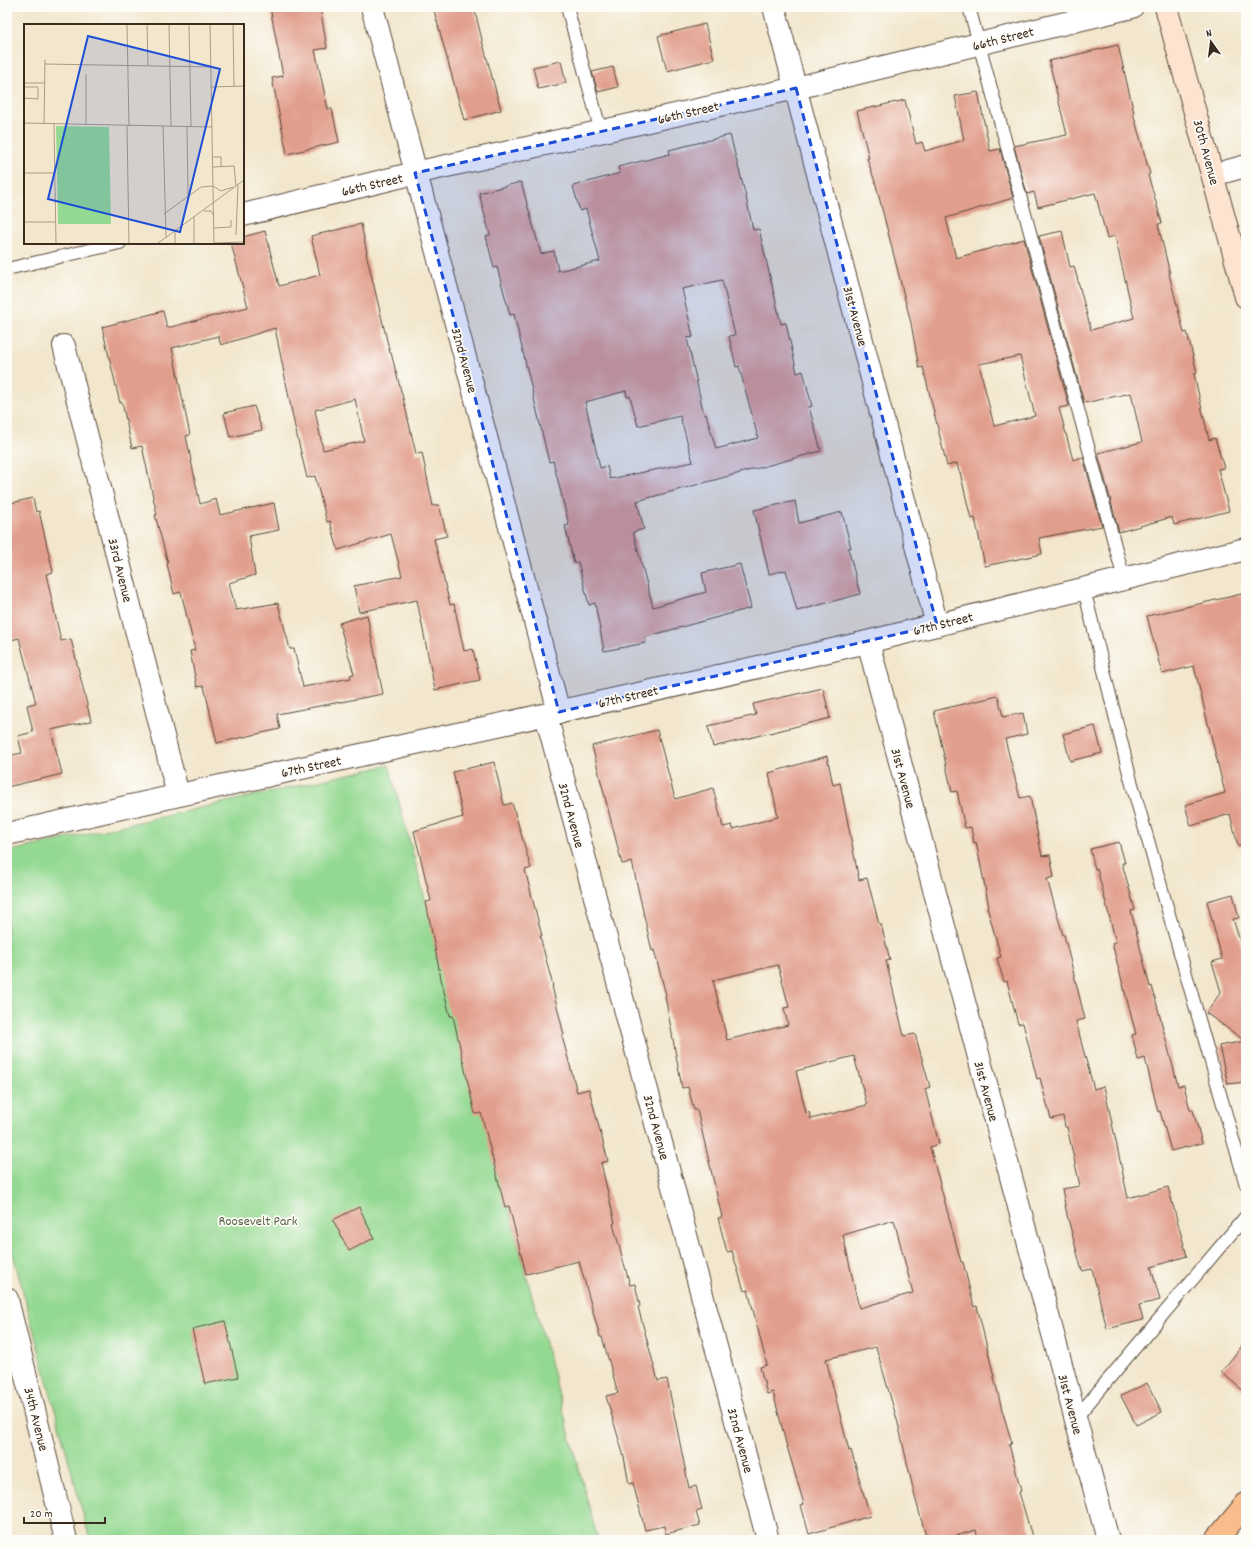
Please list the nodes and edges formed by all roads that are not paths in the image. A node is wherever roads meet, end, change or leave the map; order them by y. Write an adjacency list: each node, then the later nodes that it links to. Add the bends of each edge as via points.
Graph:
1 (372, 7): 11 (street, 32nd Avenue)
2 (567, 7): 9 (lane)
3 (774, 7): 8 (street, 31st Avenue)
4 (968, 7): 7 (lane)
5 (1132, 7): 7 (street, 66th Street)
6 (1166, 7): 12 (street, 30th Avenue)
7 (979, 44): 8 (street, 66th Street); 19 (lane)
8 (796, 88): 9 (street, 66th Street); 21 (street, 31st Avenue)
9 (601, 132): 11 (street, 66th Street)
10 (1246, 166): 12 (street)
11 (415, 173): 13 (street, 66th Street); 23 (street, 32nd Avenue)
12 (1213, 175): 16 (street, 30th Avenue)
13 (244, 215)
14 (116, 244): 15 (lane)
15 (7, 269)
16 (1246, 297)
17 (64, 346): 24 (street, 33rd Avenue)
18 (1246, 549): 19 (street, 67th Street)
19 (1124, 579): 20 (street, 67th Street)
20 (1084, 589): 21 (street, 67th Street); 26 (lane, via 1130,777)
21 (937, 625): 22 (street, 67th Street)
22 (868, 642): 23 (street, 67th Street); 29 (street, 31st Avenue)
23 (552, 713): 24 (street, 67th Street); 32 (street, 32nd Avenue)
24 (178, 795): 25 (street, 67th Street)
25 (7, 834)
26 (1246, 1185)
27 (1246, 1216): 29 (lane)
28 (7, 1299): 31 (street, 34th Avenue)
29 (1075, 1419): 33 (street, 31st Avenue)
30 (1246, 1504): 34 (main road)
31 (66, 1540)
32 (768, 1540)
33 (1108, 1540)
34 (1216, 1540)

